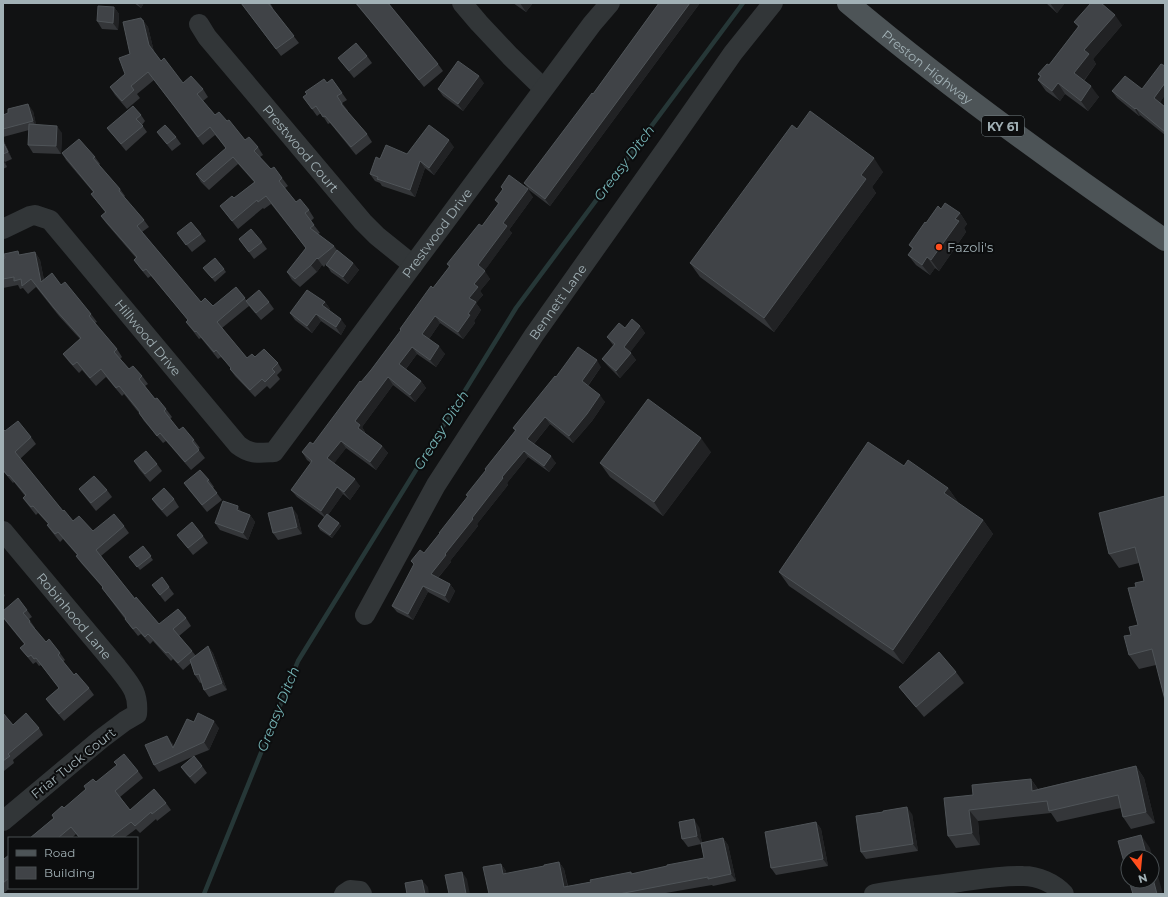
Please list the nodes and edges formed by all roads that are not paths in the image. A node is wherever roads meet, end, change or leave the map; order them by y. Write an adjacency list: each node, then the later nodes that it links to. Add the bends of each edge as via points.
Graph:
1 (462, 3): 6 (street, via 510,56)
2 (610, 3): 6 (street, Prestwood Drive)
3 (773, 3): 12 (street, Bennett Lane, via 733,53 534,335 436,485)
4 (848, 3): 8 (main road, Preston Highway / KY 61, via 1000,124)
5 (199, 24): 9 (street, Prestwood Court, via 207,37 363,222)
6 (544, 88): 9 (street, Prestwood Drive)
7 (3, 229): 10 (street, Hillwood Drive, via 35,215 50,220 238,445 245,451)
8 (1165, 240)
9 (413, 265): 10 (street, Prestwood Drive, via 274,452)
10 (259, 454)
11 (3, 531): 13 (street, Robinhood Lane, via 117,667 134,690)
12 (365, 615)
13 (138, 705): 14 (street, Friar Tuck Court, via 137,714 101,739)
14 (3, 821)
15 (344, 894): 16 (street, via 350,890 360,890)
16 (362, 894)
17 (874, 894): 18 (street, via 1001,876 1036,878 1048,882)
18 (1064, 894)

